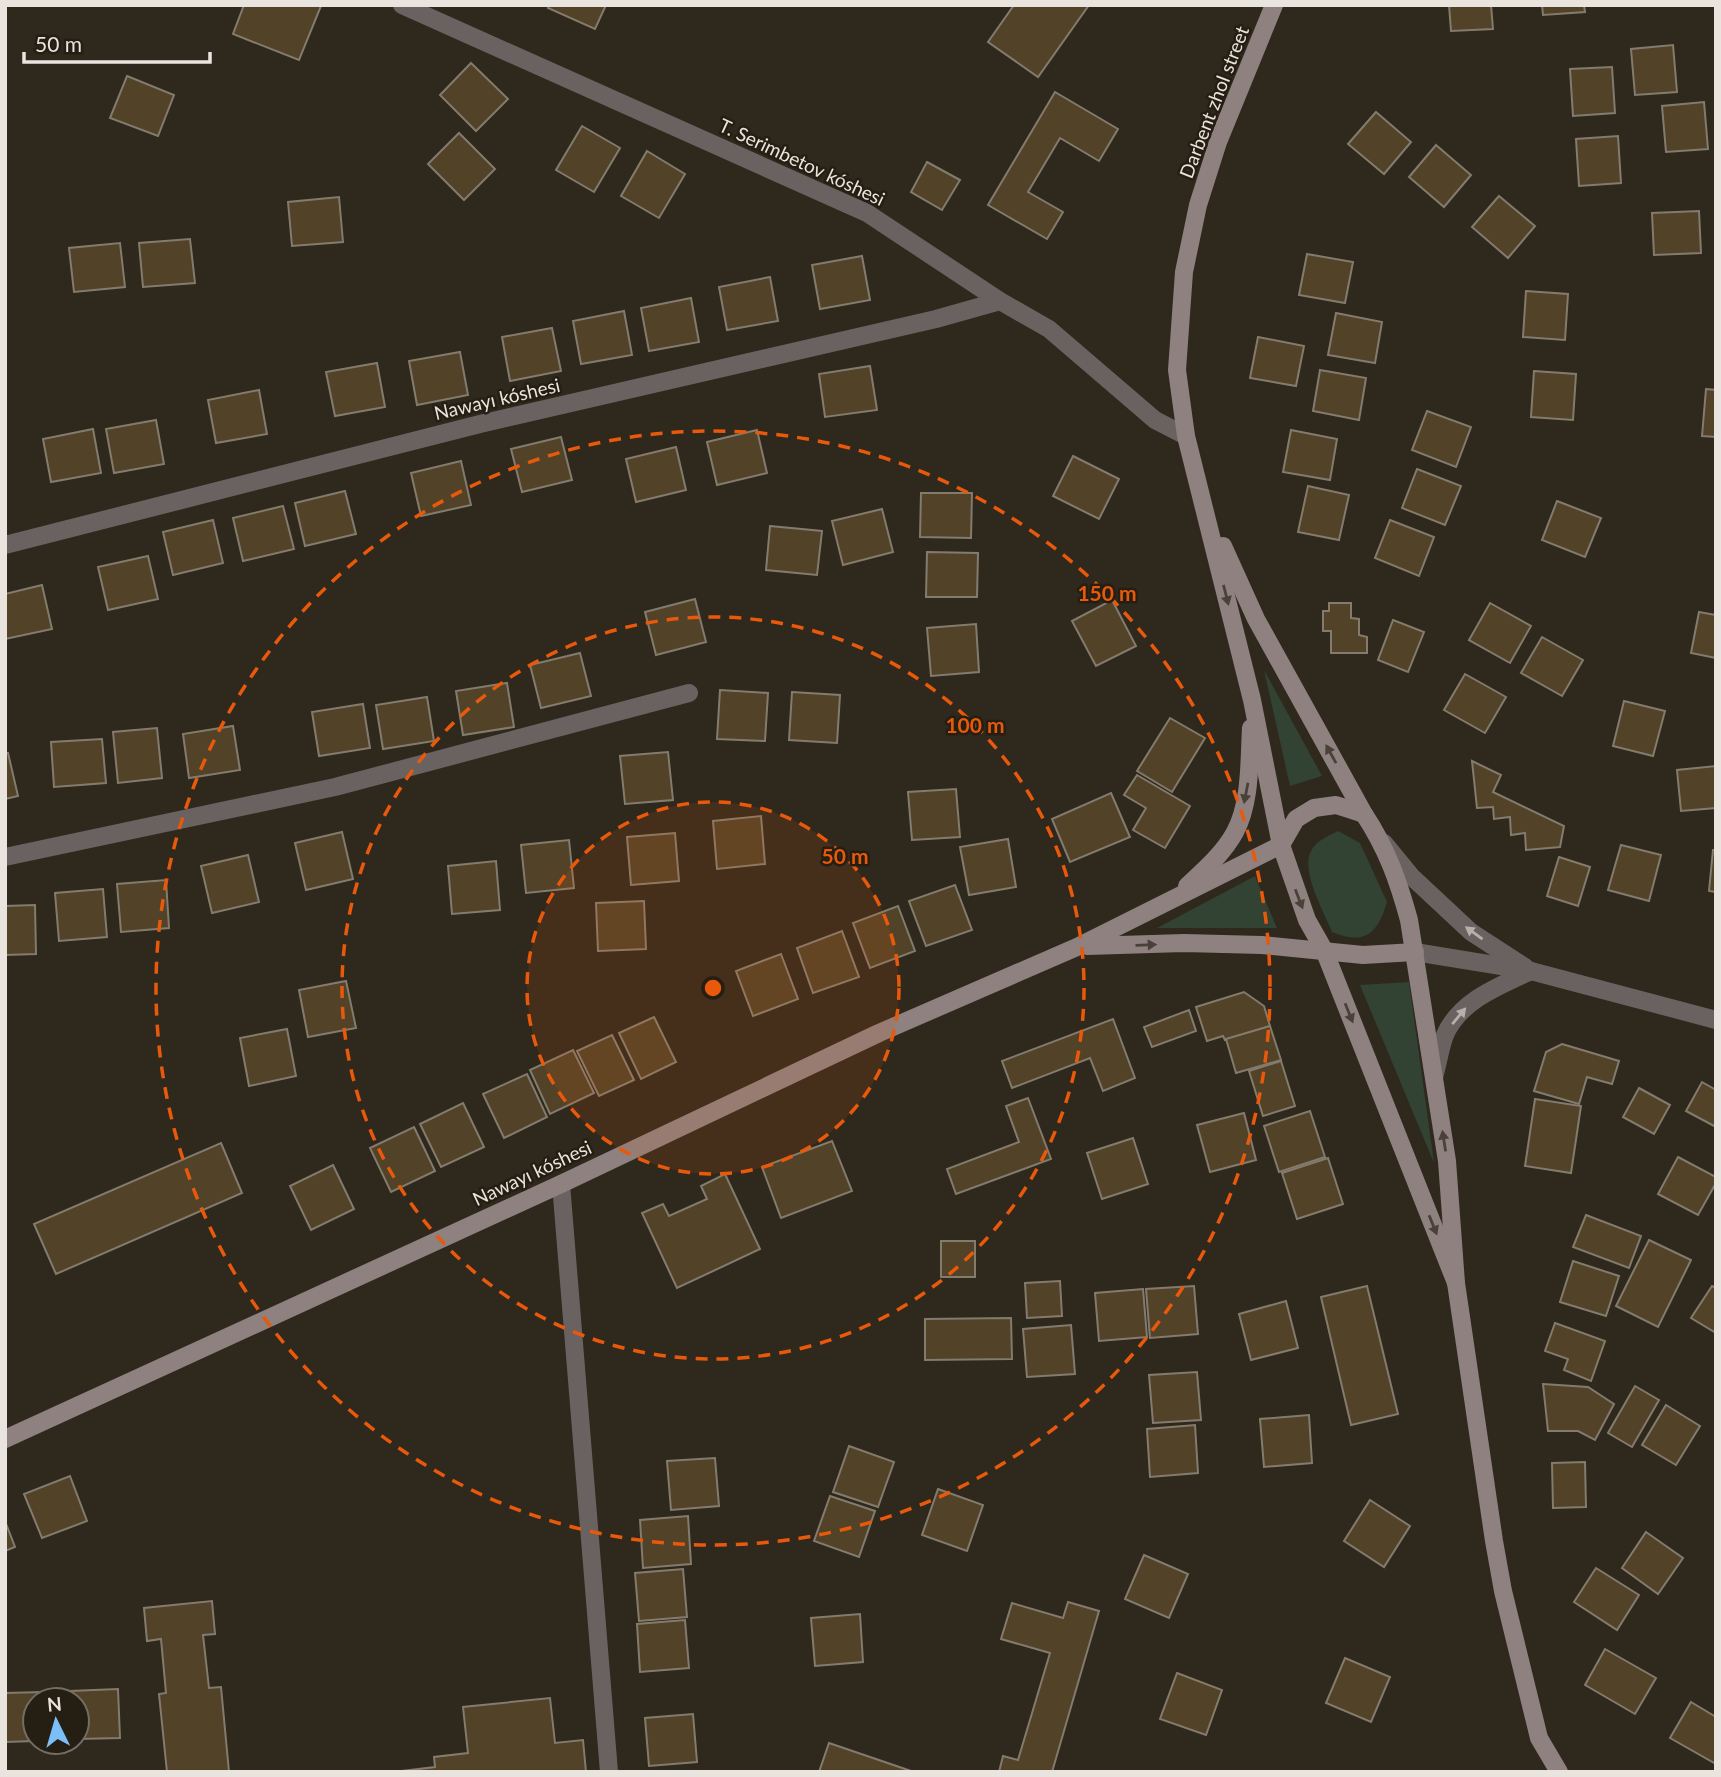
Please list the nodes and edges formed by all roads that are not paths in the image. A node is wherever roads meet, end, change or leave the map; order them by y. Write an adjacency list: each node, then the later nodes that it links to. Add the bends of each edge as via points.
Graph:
1 (402, 5): 3 (street, T. Serimbetov kóshesi, via 867,213)
2 (1274, 5): 4 (main road, Darbent zhol street, via 1218,142 1184,272 1177,370)
3 (1000, 300): 4 (street, T. Serimbetov kóshesi, via 1049,329 1156,420); 6 (street, Nawayı kóshesi)
4 (1186, 436): 5 (main road, Darbent zhol street)
5 (1204, 505): 8 (main road, one-way to 8); 9 (main road, one-way to 5, via 1256,619)
6 (5, 544)
7 (690, 692): 12 (street, via 335,787)
8 (1252, 701): 11 (main road); 13 (main road, one-way to 13, via 1247,792 1235,832 1212,863)
9 (1364, 814): 10 (main road); 11 (main road, via 1336,805 1314,808 1296,819)
10 (1382, 841): 16 (main road, via 1401,888); 17 (street, one-way to 10, via 1471,932 1411,876)
11 (1281, 845): 13 (main road, Nawayı kóshesi); 15 (main road, one-way to 15, via 1307,920)
12 (5, 857)
13 (1169, 902): 14 (main road, Nawayı kóshesi)
14 (1077, 947): 15 (main road, one-way to 15, via 1184,943); 20 (main road, Nawayı kóshesi, via 879,1033)
15 (1324, 950): 16 (main road, via 1363,955); 21 (main road, one-way to 21)
16 (1415, 952): 17 (street); 19 (main road)
17 (1531, 971): 18 (street); 19 (street, one-way to 17, via 1446,1034 1461,1011)
18 (1716, 1020)
19 (1434, 1077): 21 (main road, one-way to 19, via 1447,1161)
20 (561, 1184): 22 (main road, Nawayı kóshesi); 23 (street)
21 (1456, 1283): 24 (main road, via 1503,1591 1539,1738)
22 (5, 1439)
23 (609, 1772)
24 (1559, 1772)

